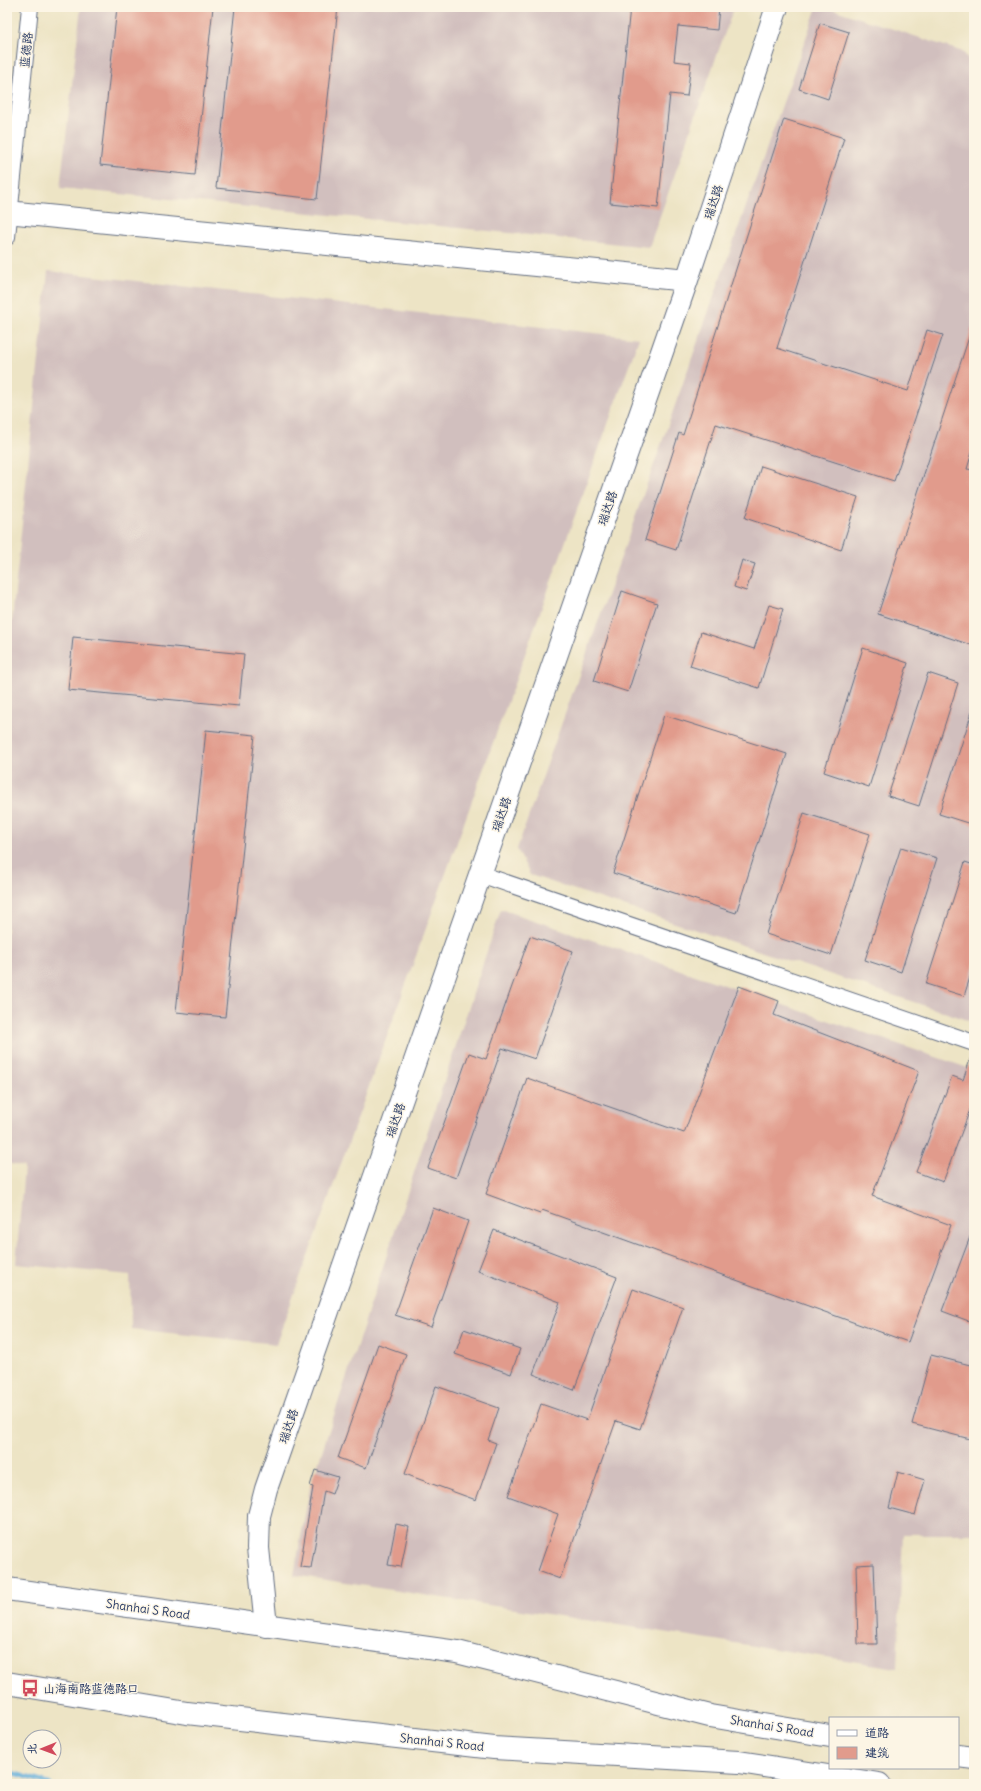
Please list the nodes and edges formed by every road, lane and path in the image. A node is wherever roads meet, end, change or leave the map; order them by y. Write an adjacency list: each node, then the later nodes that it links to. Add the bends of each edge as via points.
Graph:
1 (30, 7): 3 (street, 蓝德路)
2 (776, 7): 5 (street, 瑞达路)
3 (8, 212): 4 (street, 蓝德路); 5 (street)
4 (7, 237)
5 (687, 280): 6 (street, 瑞达路)
6 (480, 874): 7 (street); 9 (street, 瑞达路, via 266,1489 259,1516 258,1548)
7 (974, 1043)
8 (7, 1589): 9 (street, Shanhai S Road)
9 (266, 1626): 11 (street, Shanhai S Road, via 457,1652 710,1716)
10 (7, 1683): 14 (street, Shanhai S Road, via 187,1713 494,1748 739,1762)
11 (829, 1736)
12 (959, 1756): 13 (street)
13 (974, 1758)
14 (879, 1784)

